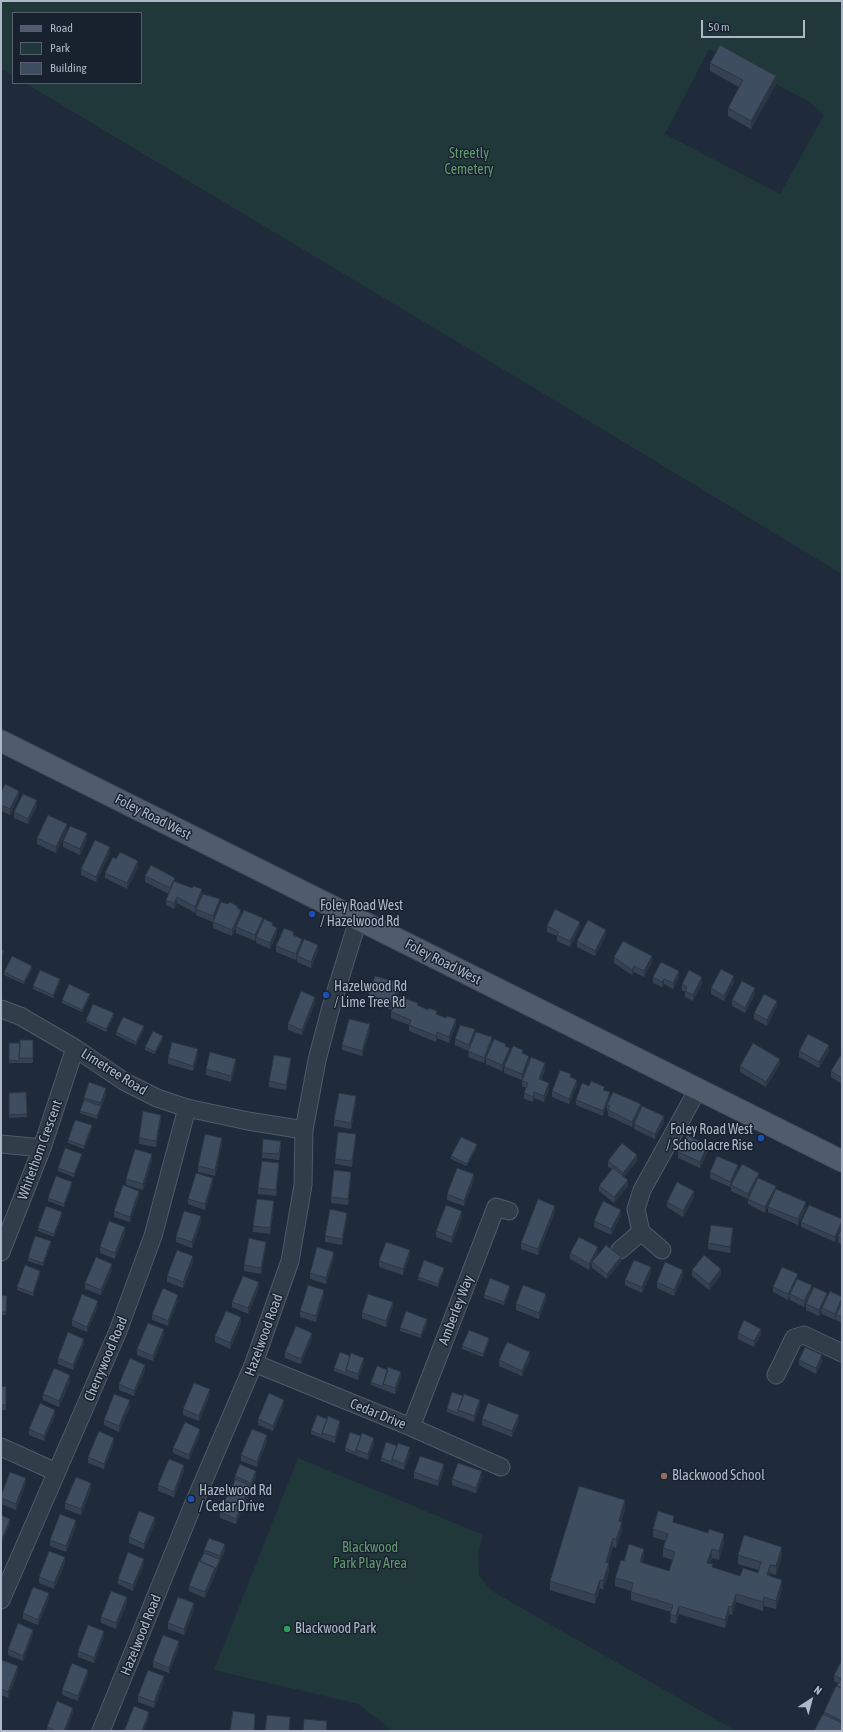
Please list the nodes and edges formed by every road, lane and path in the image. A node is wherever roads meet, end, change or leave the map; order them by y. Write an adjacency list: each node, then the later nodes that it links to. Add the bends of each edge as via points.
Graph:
1 (1, 741): 2 (main road, Foley Road West)
2 (358, 920): 5 (main road, Foley Road West); 7 (street, Hazelwood Road, via 319,1052)
3 (1, 1009): 4 (street, Limetree Road, via 20,1016)
4 (75, 1048): 6 (street, Limetree Road, via 125,1082 157,1098); 9 (street, Whitethorn Crescent)
5 (698, 1089): 10 (main road, Foley Road West); 12 (street, via 642,1190 636,1209)
6 (187, 1108): 7 (street, Limetree Road, via 248,1122); 22 (street, Cherrywood Road, via 148,1250 118,1331)
7 (304, 1130): 17 (street, Hazelwood Road, via 303,1185 290,1261)
8 (1, 1144): 9 (street)
9 (42, 1148): 15 (street, Whitethorn Crescent)
10 (842, 1161)
11 (509, 1211): 19 (street, Amberley Way, via 496,1206)
12 (642, 1232): 13 (street); 14 (street)
13 (620, 1250)
14 (662, 1250)
15 (1, 1252)
16 (842, 1353): 18 (street, via 804,1335 794,1338)
17 (254, 1363): 19 (street, Cedar Drive); 24 (street, Hazelwood Road)
18 (776, 1375)
19 (411, 1427): 21 (street, Cedar Drive)
20 (1, 1447): 22 (street)
21 (501, 1467)
22 (56, 1472): 23 (street, Cherrywood Road)
23 (1, 1600)
24 (101, 1731)

